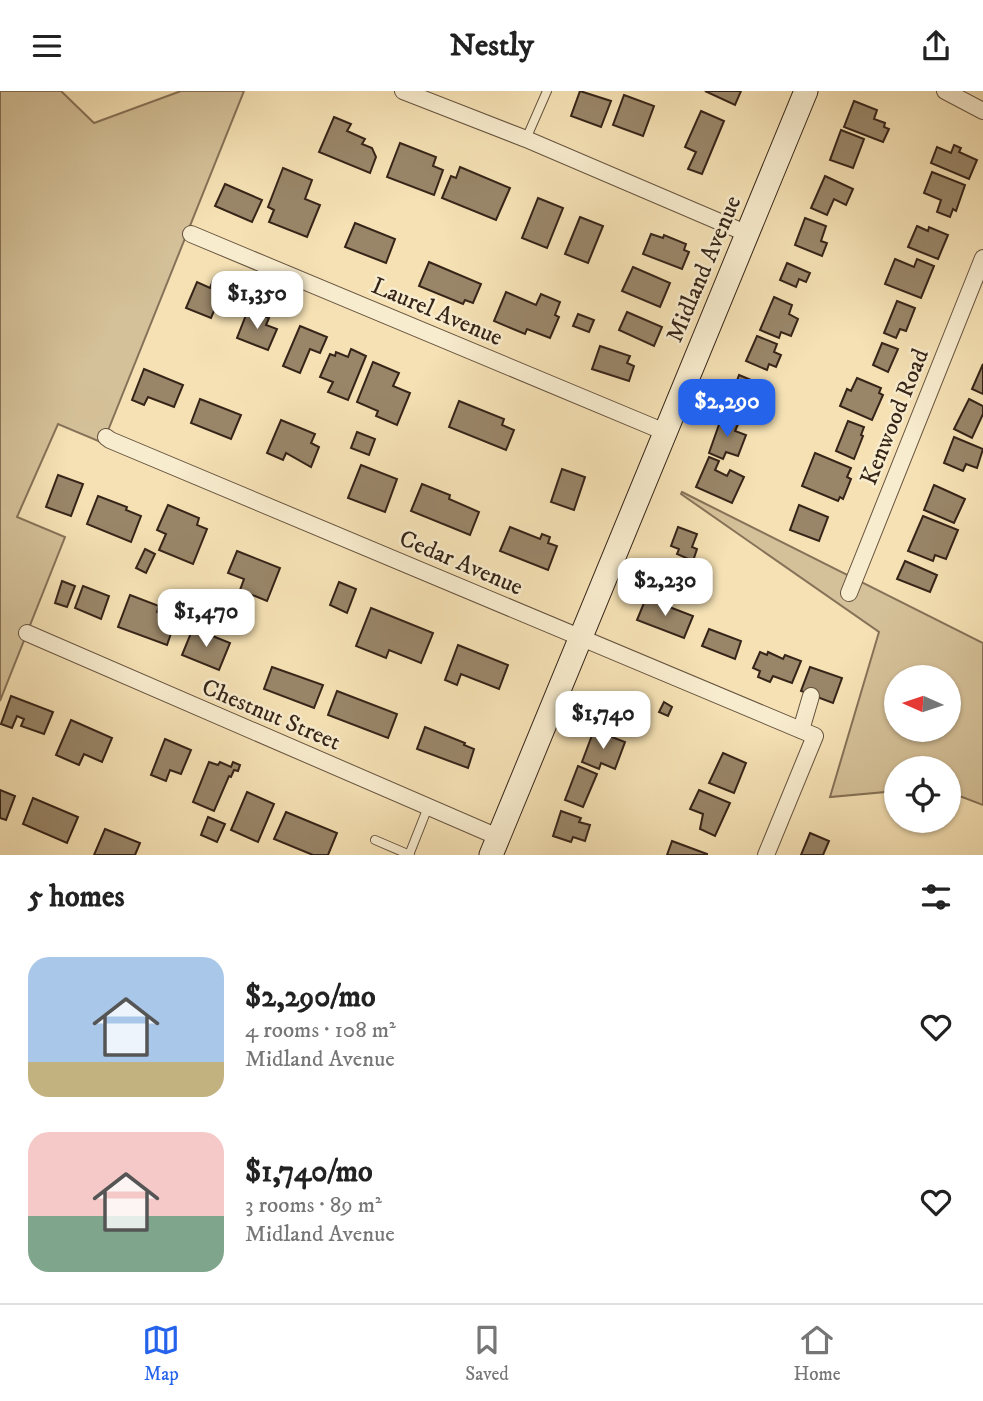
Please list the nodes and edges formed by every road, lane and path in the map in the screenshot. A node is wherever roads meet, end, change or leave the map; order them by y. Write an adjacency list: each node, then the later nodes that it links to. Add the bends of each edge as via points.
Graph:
1 (403, 91): 6 (street)
2 (806, 91): 8 (street, Midland Avenue)
3 (945, 91): 5 (street)
4 (546, 93): 6 (lane)
5 (983, 111)
6 (526, 139): 8 (street)
7 (191, 234): 10 (street, Laurel Avenue)
8 (748, 234): 10 (street, Midland Avenue)
9 (983, 258): 12 (street, Kenwood Road)
10 (665, 432): 14 (street, Midland Avenue)
11 (106, 437): 14 (street, Cedar Avenue)
12 (849, 593)
13 (27, 633): 17 (street, Chestnut Street)
14 (580, 638): 16 (street, Cedar Avenue); 19 (street, Midland Avenue)
15 (811, 696): 16 (street)
16 (801, 730): 21 (street, via 815,736)
17 (428, 807): 19 (street, Chestnut Street); 20 (lane)
18 (375, 840): 20 (lane)
19 (495, 846)
20 (409, 855)
21 (766, 855)

